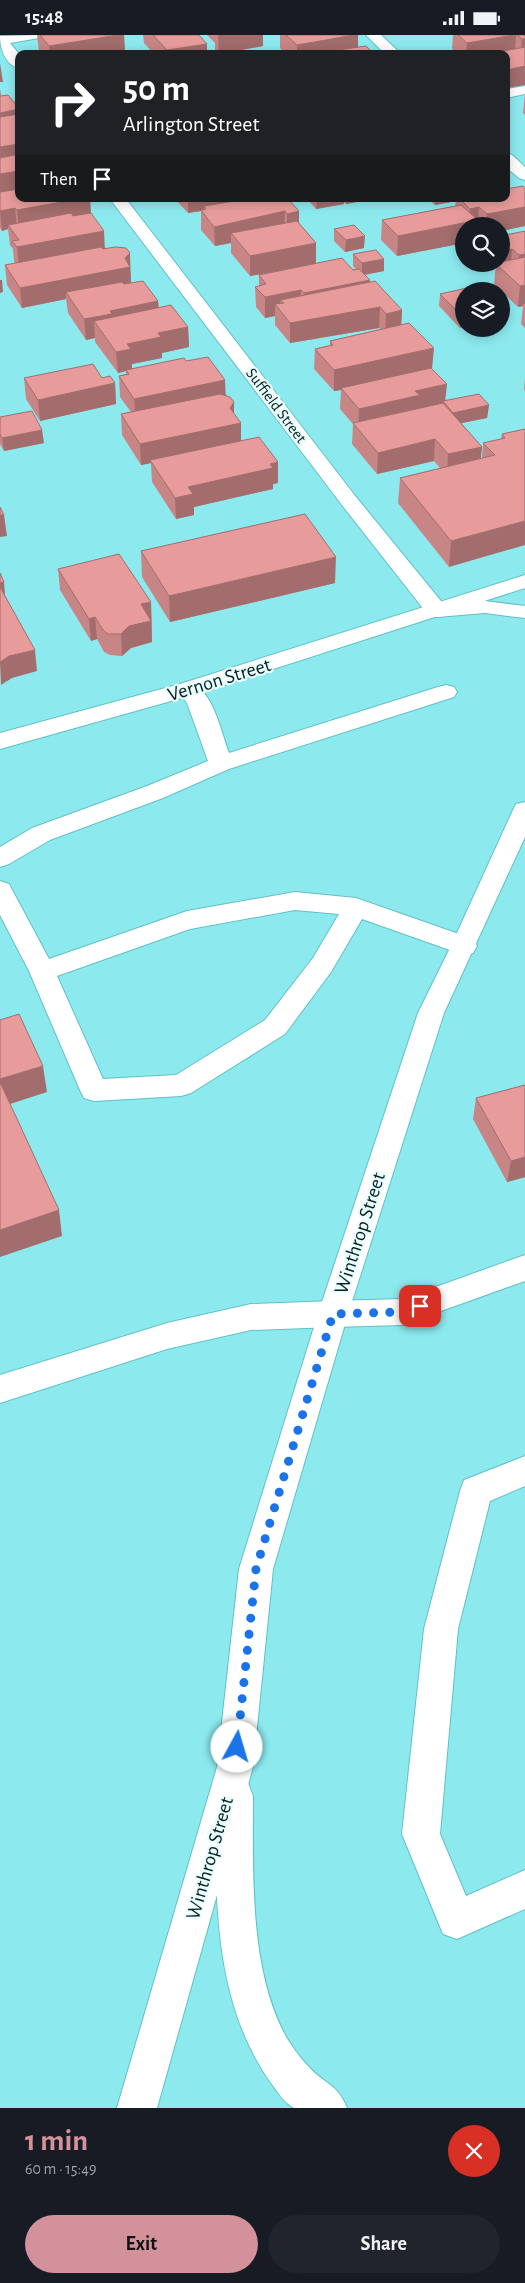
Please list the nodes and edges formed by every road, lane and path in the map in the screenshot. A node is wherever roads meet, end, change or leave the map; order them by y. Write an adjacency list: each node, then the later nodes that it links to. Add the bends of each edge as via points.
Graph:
1 (34, 35): 3 (street)
2 (373, 35): 4 (street)
3 (1, 40): 5 (street)
4 (390, 50)
5 (15, 59)
6 (525, 90): 7 (street)
7 (510, 93)
8 (510, 162): 9 (street)
9 (525, 175)
10 (120, 202): 12 (street, Suffield Street)
11 (525, 581): 12 (street)
12 (437, 611): 13 (street, via 485,607); 14 (street, Vernon Street)
13 (525, 612)
14 (188, 689): 16 (street, Vernon Street); 17 (street, via 198,702)
15 (446, 692): 17 (street)
16 (0, 741)
17 (221, 764): 19 (street, via 41,834)
18 (525, 810): 22 (street, Winthrop Street)
19 (0, 857)
20 (0, 890): 23 (street)
21 (356, 907): 22 (street); 23 (street, via 296,901 187,919); 23 (street, via 322,965 275,1027 181,1085 94,1090)
22 (464, 947): 25 (street, Winthrop Street, via 431,1013)
23 (42, 971)
24 (525, 1268): 25 (street, via 402,1312)
25 (333, 1314): 26 (street, via 251,1317 167,1336); 28 (street, Winthrop Street, via 256,1569)
26 (0, 1389)
27 (525, 1471): 29 (street, via 476,1491 441,1629 421,1835 457,1919)
28 (235, 1767): 30 (street, Winthrop Street); 31 (street, via 236,1911 245,1974 267,2043 290,2078)
29 (525, 1889)
30 (137, 2108)
31 (327, 2108)

